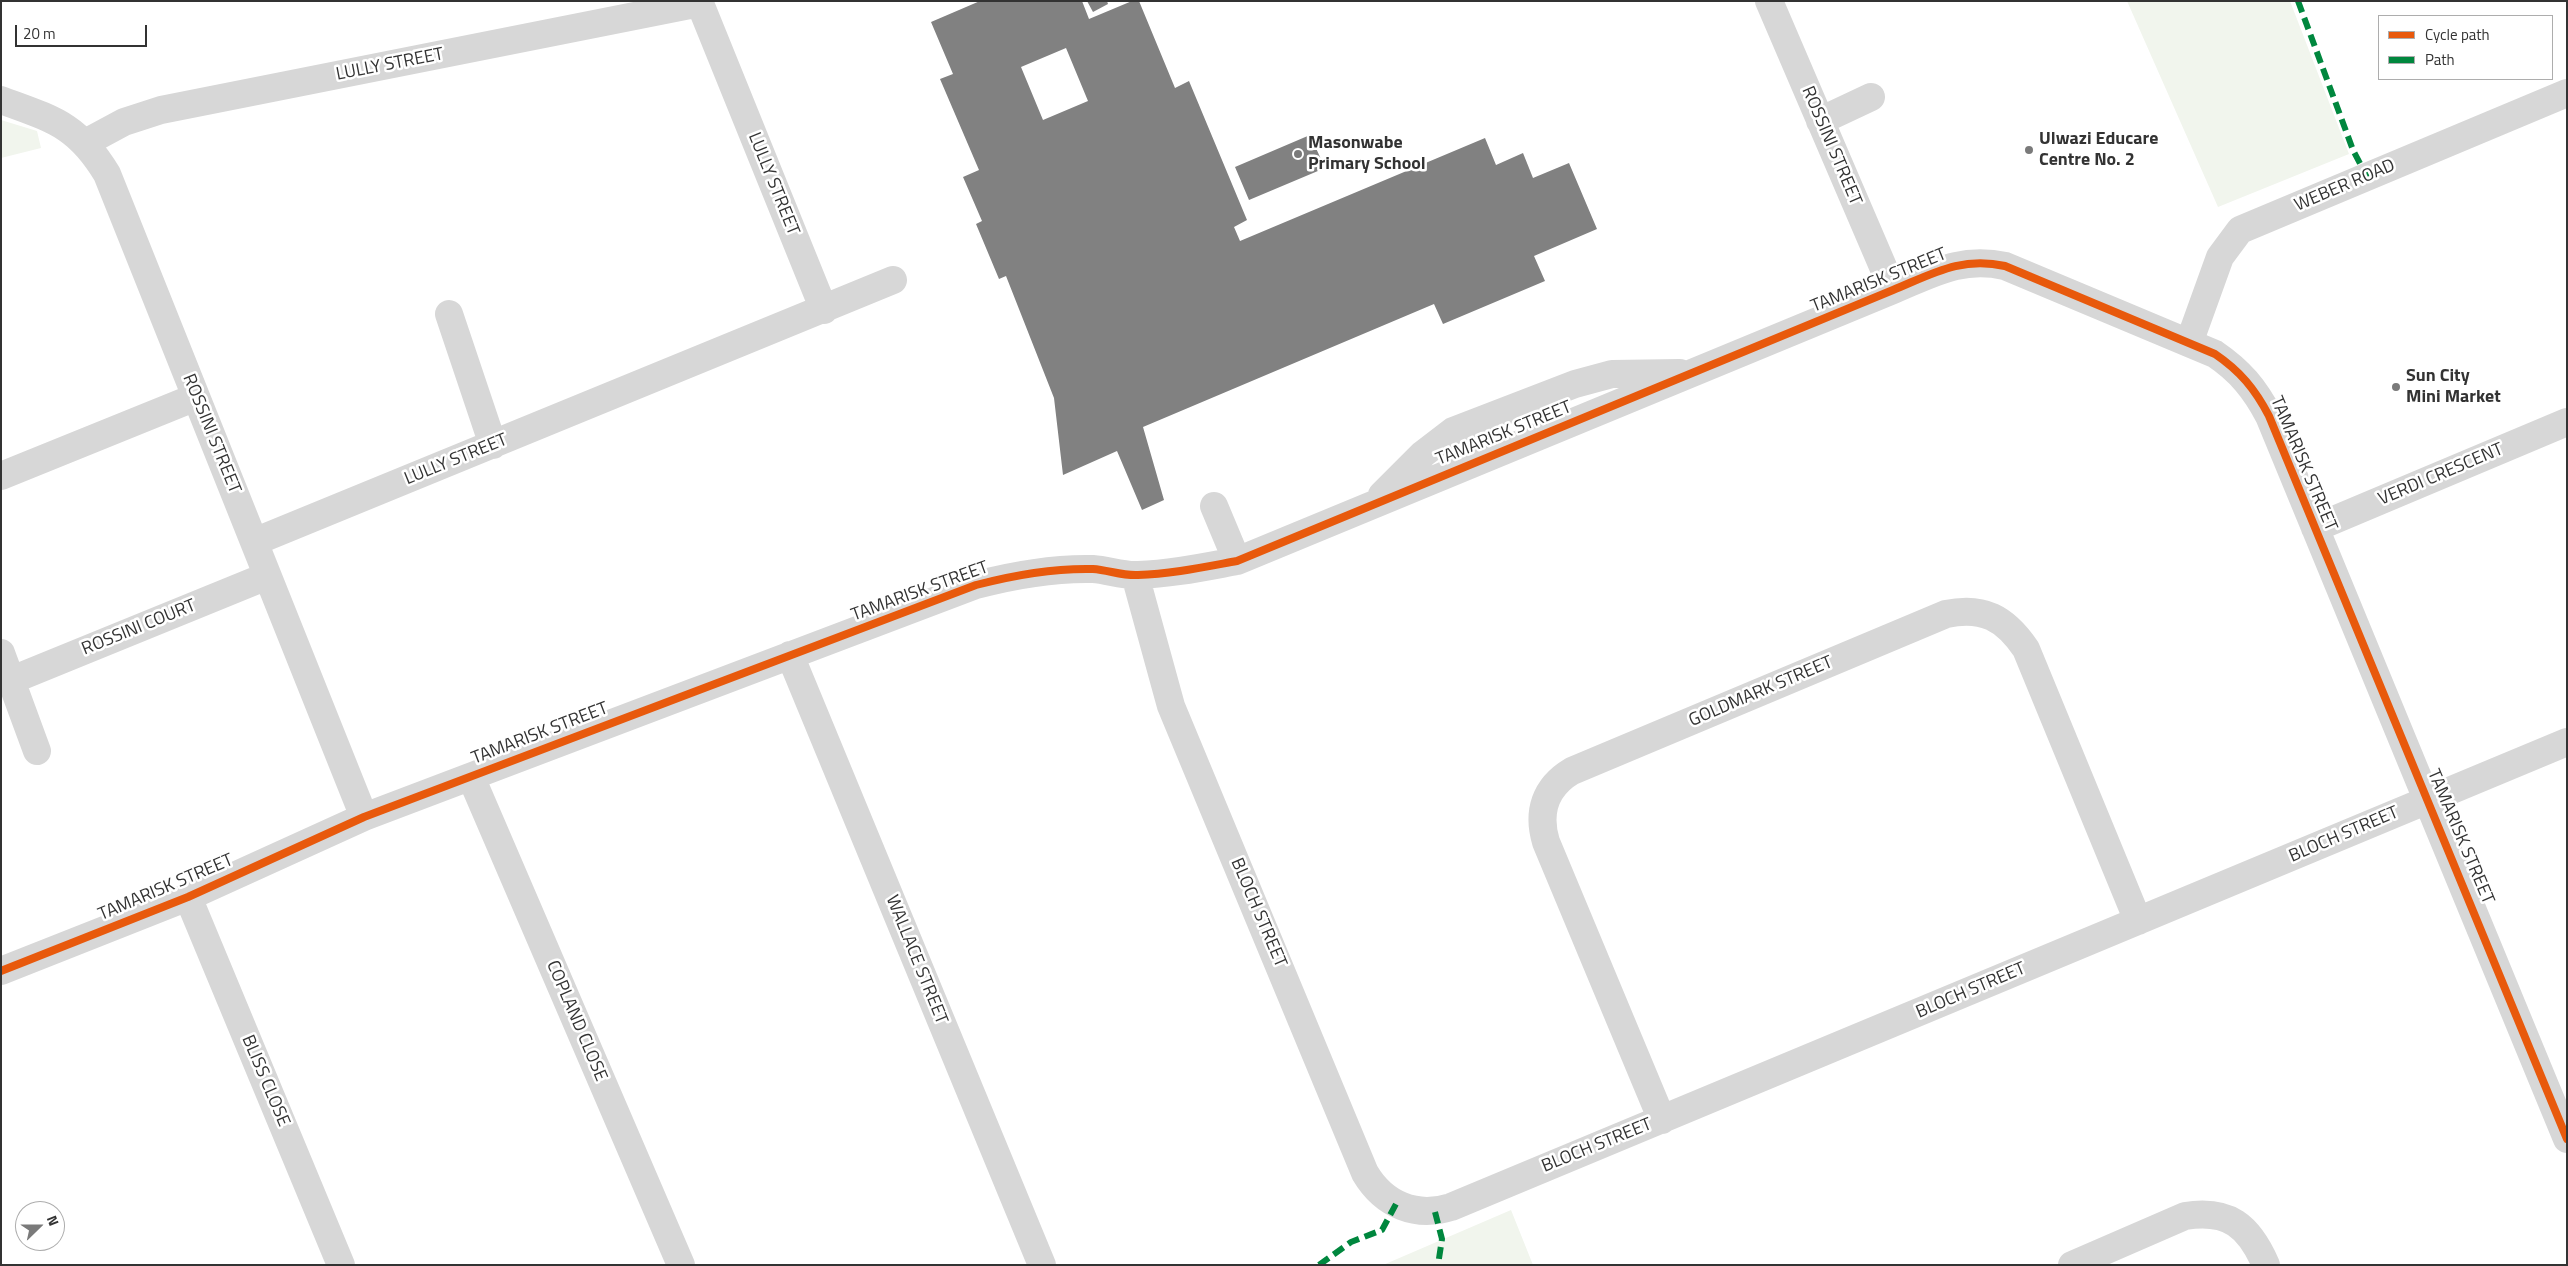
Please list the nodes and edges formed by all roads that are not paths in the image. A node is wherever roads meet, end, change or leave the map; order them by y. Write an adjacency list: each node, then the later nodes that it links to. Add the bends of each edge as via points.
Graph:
1 (1769, 1): 6 (street, ROSSINI STREET)
2 (700, 2): 7 (street, LULLY STREET, via 161,110 124,122); 10 (street, LULLY STREET)
3 (2567, 93): 12 (street, WEBER ROAD, via 2240,230 2220,257)
4 (1871, 97): 6 (street)
5 (1, 100): 7 (street, ROSSINI STREET, via 57,120)
6 (1820, 121): 9 (street, ROSSINI STREET)
7 (85, 143): 14 (street, ROSSINI STREET, via 107,174)
8 (893, 280): 10 (street, LULLY STREET)
9 (1892, 290): 12 (street, TAMARISK STREET, via 1960,264 1990,263 2005,266); 13 (street, TAMARISK STREET)
10 (824, 310): 16 (street, LULLY STREET)
11 (448, 314): 16 (street)
12 (2188, 344): 20 (street, TAMARISK STREET, via 2215,354 2230,364 2258,395)
13 (1693, 373): 18 (street, TAMARISK STREET); 18 (street, via 1612,374 1575,384 1453,431 1423,454)
14 (196, 398): 17 (street); 21 (street, ROSSINI STREET)
15 (2567, 422): 20 (street, VERDI CRESCENT)
16 (493, 445): 21 (street, LULLY STREET)
17 (1, 476)
18 (1372, 504): 22 (street, TAMARISK STREET)
19 (1214, 506): 22 (street)
20 (2315, 528): 31 (street, TAMARISK STREET)
21 (254, 542): 24 (street, ROSSINI STREET)
22 (1236, 561): 23 (street, TAMARISK STREET)
23 (1135, 575): 26 (street, TAMARISK STREET, via 1053,570 1014,575 976,585); 36 (street, BLOCH STREET, via 1171,706 1365,1173 1373,1185 1396,1204 1415,1211 1435,1212)
24 (267, 576): 27 (street, ROSSINI COURT); 32 (street, ROSSINI STREET)
25 (1, 653): 27 (street)
26 (790, 655): 30 (street, TAMARISK STREET); 40 (street, WALLACE STREET)
27 (12, 680): 29 (street)
28 (2567, 742): 31 (street)
29 (37, 751)
30 (471, 777): 32 (street, TAMARISK STREET); 39 (street, COPLAND CLOSE)
31 (2428, 800): 34 (street, BLOCH STREET); 37 (street, TAMARISK STREET)
32 (364, 818): 33 (street, TAMARISK STREET)
33 (188, 897): 35 (street, TAMARISK STREET); 38 (street, BLISS CLOSE)
34 (2138, 921): 36 (street, BLOCH STREET); 36 (street, GOLDMARK STREET, via 2026,649 2006,624 1991,616 1961,611 1936,618 1572,771 1561,777 1546,797 1542,812 1546,842)
35 (1, 971)
36 (1662, 1120)
37 (2565, 1131)
38 (341, 1265)
39 (681, 1265)
40 (1042, 1265)
41 (2072, 1265): 42 (street, via 2185,1216 2199,1214 2221,1216 2240,1226 2258,1247)
42 (2266, 1265)

